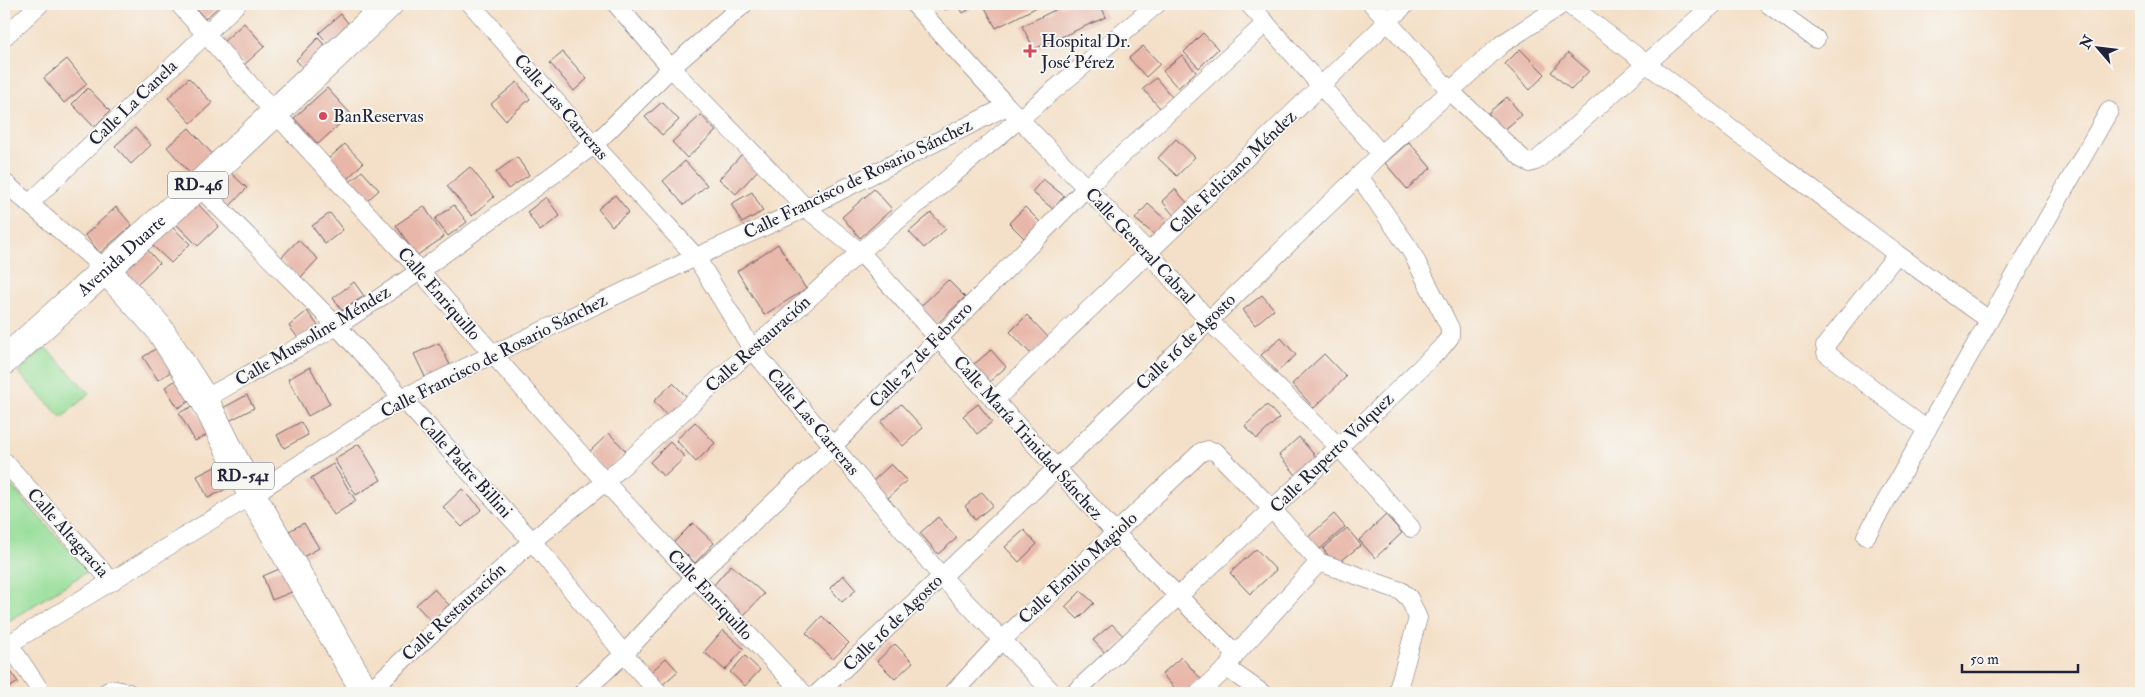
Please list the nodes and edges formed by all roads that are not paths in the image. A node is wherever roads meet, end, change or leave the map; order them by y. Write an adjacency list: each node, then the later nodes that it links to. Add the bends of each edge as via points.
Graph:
1 (40, 4): 20 (street)
2 (179, 4): 19 (street, Calle Enriquillo)
3 (238, 4): 19 (street, Calle La Canela)
4 (389, 4): 28 (main road, Avenida Duarte / RD-46)
5 (471, 4): 29 (street, Calle Las Carreras)
6 (616, 4): 23 (street, Calle María Trinidad Sánchez)
7 (744, 4): 23 (street, Calle Mussoline Méndez)
8 (914, 4): 26 (street, Calle General Cabral)
9 (1156, 4): 26 (street, Calle Restauración)
10 (1249, 4): 18 (street)
11 (1372, 4): 17 (street)
12 (1406, 4): 17 (street, Calle Feliciano Méndez)
13 (1563, 4): 25 (street, Calle 16 de Agosto, via 1502,44)
14 (1568, 4): 22 (street)
15 (1714, 4): 22 (street)
16 (1768, 4): 21 (street)
17 (1388, 20): 24 (street, Calle Feliciano Méndez); 25 (street)
18 (1266, 24): 24 (street); 34 (street, Calle 27 de Febrero)
19 (205, 34): 28 (street, Calle Enriquillo); 35 (street, Calle La Canela)
20 (4, 37)
21 (1816, 39)
22 (1646, 64): 25 (street, via 1536,162 1530,163); 39 (street)
23 (671, 68): 29 (street, Calle Mussoline Méndez); 36 (street, Calle María Trinidad Sánchez)
24 (1322, 86): 30 (street); 38 (street, Calle Feliciano Méndez)
25 (1451, 92): 30 (street, Calle 16 de Agosto)
26 (1012, 112): 34 (street, Calle General Cabral); 36 (street, Calle Francisco de Rosario Sánchez); 37 (street, Calle Restauración)
27 (2108, 112): 44 (street)
28 (275, 113): 33 (main road, Avenida Duarte / RD-46); 42 (street, Calle Enriquillo)
29 (594, 145): 40 (street, Calle Las Carreras); 42 (street, Calle Mussoline Méndez)
30 (1381, 154): 31 (street, Calle 16 de Agosto)
31 (1359, 176): 43 (street, Calle 16 de Agosto); 55 (street, Calle Ruperto Volquez, via 1411,251 1450,328 1450,337)
32 (4, 182): 35 (street)
33 (198, 186): 41 (main road, Avenida Duarte / RD-46); 45 (street, Calle Padre Billini)
34 (1086, 188): 38 (street, Calle General Cabral); 46 (street, Calle 27 de Febrero)
35 (30, 203): 41 (street)
36 (806, 208): 37 (street, Calle María Trinidad Sánchez); 40 (street, Calle Francisco de Rosario Sánchez)
37 (860, 252): 46 (street, Calle María Trinidad Sánchez); 47 (street, Calle Restauración)
38 (1149, 253): 43 (street, Calle General Cabral); 52 (street, Calle Feliciano Méndez)
39 (1897, 254): 44 (street); 53 (street, via 1825,346 1826,352)
40 (696, 257): 47 (street, Calle Las Carreras); 48 (street, Calle Francisco de Rosario Sánchez)
41 (106, 270): 49 (main road, Avenida Duarte / RD-46); 51 (main road, RD-541, via 158,327)
42 (420, 271): 45 (street, Calle Mussoline Méndez); 48 (street, Calle Enriquillo)
43 (1208, 320): 55 (street, Calle General Cabral); 57 (street, Calle 16 de Agosto)
44 (1989, 320): 53 (street)
45 (338, 326): 50 (street, Calle Padre Billini); 51 (street, Calle Mussoline Méndez)
46 (937, 338): 52 (street, Calle María Trinidad Sánchez); 54 (street, Calle 27 de Febrero)
47 (752, 349): 54 (street, Calle Las Carreras); 58 (street, Calle Restauración)
48 (492, 353): 50 (street, Calle Francisco de Rosario Sánchez); 58 (street, Calle Enriquillo)
49 (6, 356)
50 (402, 398): 59 (street, Calle Francisco de Rosario Sánchez); 64 (street, Calle Padre Billini)
51 (204, 399): 59 (main road, RD-541)
52 (994, 401): 57 (street, Calle María Trinidad Sánchez)
53 (1926, 430): 63 (street)
54 (833, 446): 66 (street, Calle Las Carreras); 67 (street, Calle 27 de Febrero)
55 (1338, 447): 60 (street, Calle Ruperto Volquez); 61 (street, Calle General Cabral)
56 (4, 461): 68 (street, Calle Altagracia)
57 (1056, 469): 62 (street, Calle María Trinidad Sánchez); 66 (street, Calle 16 de Agosto)
58 (605, 482): 64 (street, Calle Restauración); 67 (street, Calle Enriquillo)
59 (252, 495): 68 (street, Calle Francisco de Rosario Sánchez); 77 (main road, RD-541)
60 (1272, 509): 62 (street, Calle Emilio Magiolo, via 1216,452 1208,450 1201,452); 65 (street); 69 (street, Calle Ruperto Volquez)
61 (1411, 528)
62 (1116, 534): 69 (street, Calle María Trinidad Sánchez); 70 (street, Calle Emilio Magiolo)
63 (1866, 536)
64 (532, 541): 72 (street, Calle Padre Billini); 77 (street, Calle Restauración)
65 (1319, 562): 73 (street); 87 (street, via 1401,591 1409,598 1418,618)
66 (942, 577): 70 (street, Calle Las Carreras); 81 (street, Calle 16 de Agosto)
67 (694, 578): 72 (street, Calle 27 de Febrero); 80 (street, Calle Enriquillo)
68 (112, 582): 71 (street, Calle Francisco de Rosario Sánchez)
69 (1179, 596): 73 (street, Calle María Trinidad Sánchez); 84 (street, Calle Ruperto Volquez)
70 (1001, 641): 82 (street, Calle Emilio Magiolo); 83 (street, Calle Las Carreras)
71 (7, 646): 74 (street)
72 (624, 654): 78 (street, Calle 27 de Febrero); 79 (street, Calle Padre Billini)
73 (1231, 661): 85 (street); 86 (street, Calle María Trinidad Sánchez)
74 (42, 693)
75 (105, 693): 76 (street, via 112,689)
76 (129, 693)
77 (366, 693)
78 (582, 693)
79 (659, 693)
80 (803, 693)
81 (818, 693)
82 (953, 693)
83 (1053, 693)
84 (1074, 693)
85 (1200, 693)
86 (1262, 693)
87 (1397, 693)

